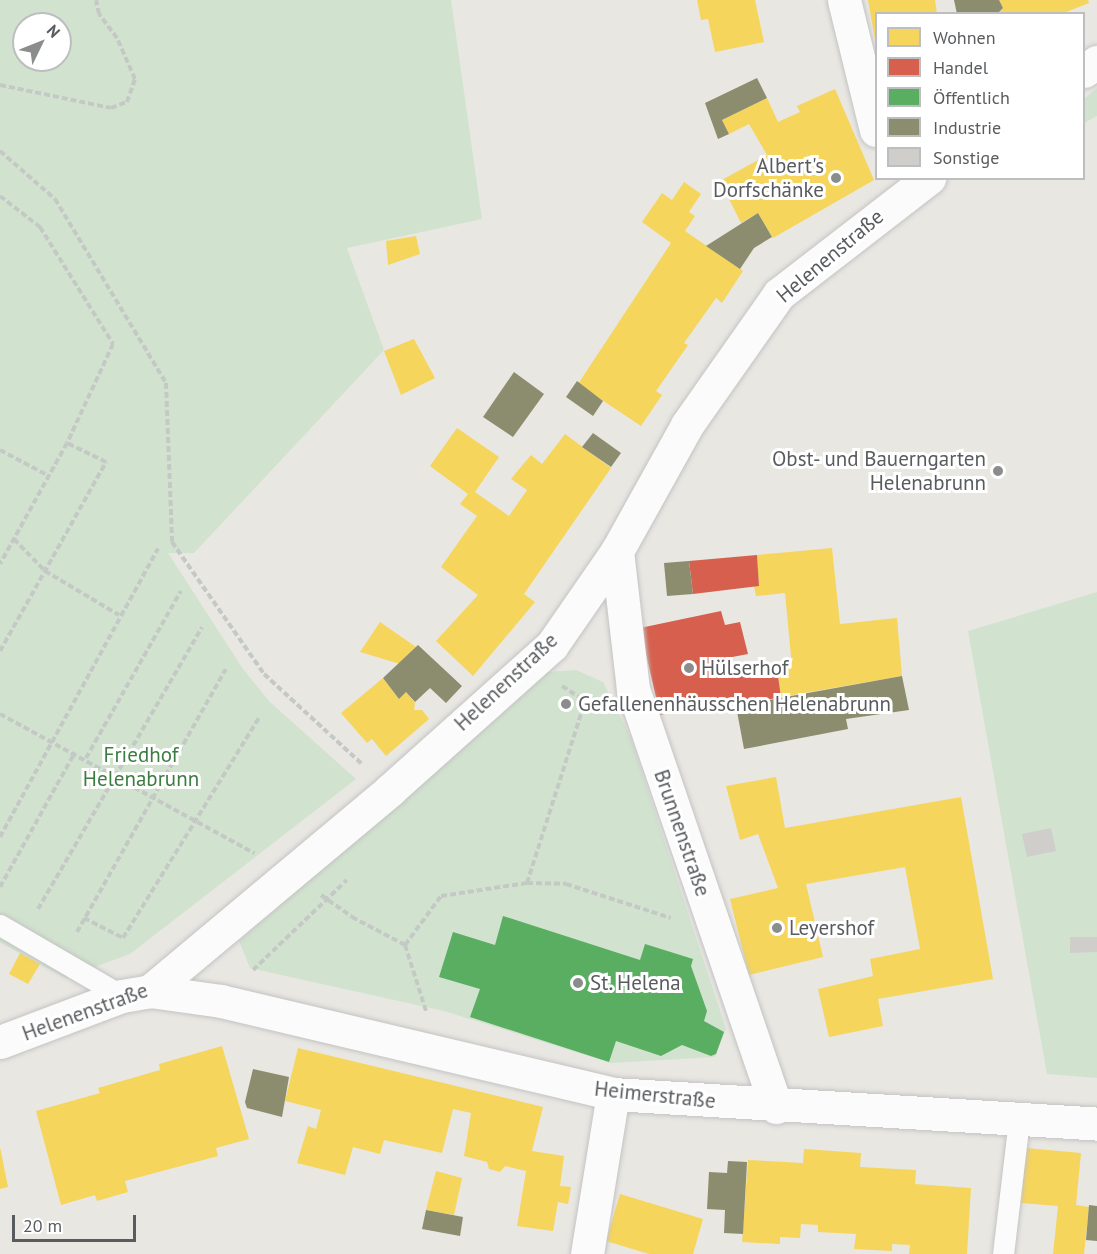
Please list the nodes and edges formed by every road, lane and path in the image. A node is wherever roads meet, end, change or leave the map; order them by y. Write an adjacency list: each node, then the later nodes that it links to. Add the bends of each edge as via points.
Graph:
1 (96, 0): 3 (path, via 99,14 117,38 135,79 127,102 111,108)
2 (844, 0): 4 (street)
3 (0, 85)
4 (875, 126)
5 (0, 151): 31 (path, via 55,199 165,383 172,542 264,674)
6 (923, 180): 7 (street, Helenenstraße)
7 (892, 191): 14 (street, Helenenstraße, via 779,294 687,425)
8 (0, 196): 9 (path, via 40,227 113,344)
9 (67, 443): 11 (path); 16 (path, via 106,462)
10 (0, 450): 11 (path)
11 (49, 476): 12 (path)
12 (14, 539): 15 (path); 16 (path)
13 (158, 548): 18 (path)
14 (617, 551): 20 (street, Helenenstraße); 23 (street, Brunnenstraße)
15 (0, 564)
16 (45, 571): 18 (path); 21 (path)
17 (181, 591): 29 (path)
18 (119, 615): 27 (path)
19 (202, 627): 30 (path)
20 (552, 645): 24 (path, via 561,685); 31 (street, Helenenstraße)
21 (0, 651)
22 (226, 669): 32 (path)
23 (633, 689): 24 (path); 42 (street, Brunnenstraße)
24 (585, 701): 36 (path)
25 (0, 714): 27 (path)
26 (259, 718): 33 (path)
27 (52, 740): 28 (path); 34 (path)
28 (75, 752): 29 (path); 37 (path)
29 (86, 758): 30 (path)
30 (116, 775): 32 (path); 39 (path)
31 (390, 790): 35 (street, Helenenstraße)
32 (153, 796): 33 (path); 40 (path)
33 (198, 821): 35 (path); 40 (path, via 123,938)
34 (0, 837)
35 (288, 873): 45 (street, Helenenstraße)
36 (527, 883): 42 (path, via 566,884 631,903); 44 (path, via 441,896)
37 (0, 887)
38 (319, 894): 44 (path)
39 (36, 913)
40 (84, 918): 43 (path)
41 (0, 925): 45 (lane)
42 (717, 936): 49 (street, Brunnenstraße)
43 (75, 937)
44 (405, 945): 47 (path)
45 (136, 994): 46 (street, Helenenstraße); 47 (street, Heimerstraße, via 221,1001)
46 (0, 1042)
47 (440, 1054): 48 (street, Heimerstraße)
48 (612, 1094): 49 (street, Heimerstraße); 52 (street)
49 (776, 1107): 50 (street, Heimerstraße)
50 (1019, 1120): 51 (street, Heimerstraße); 53 (lane)
51 (1097, 1124)
52 (587, 1254)
53 (1003, 1254)

